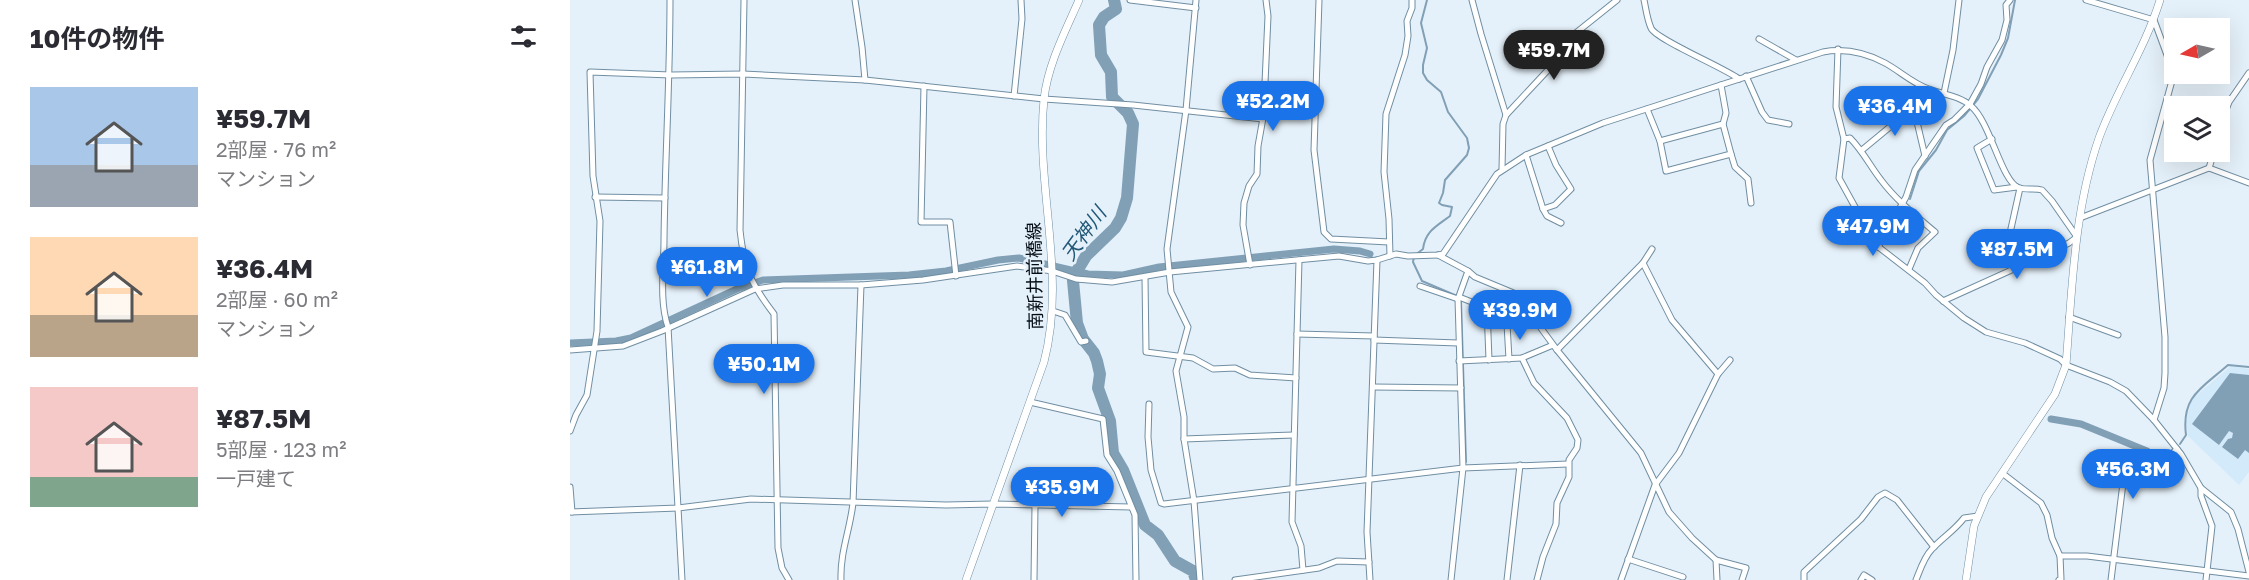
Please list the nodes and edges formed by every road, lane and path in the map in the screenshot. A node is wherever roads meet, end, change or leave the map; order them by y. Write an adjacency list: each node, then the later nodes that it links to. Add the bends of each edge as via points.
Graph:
1 (670, 0): 26 (street)
2 (744, 0): 25 (street)
3 (855, 0): 29 (street)
4 (1022, 0): 34 (street)
5 (1079, 0): 35 (street, 南新井前橋線, via 1053,61)
6 (1130, 0): 19 (street)
7 (1196, 0): 19 (street)
8 (1266, 0): 42 (street, via 1268,90)
9 (1319, 0): 67 (street, via 1314,150 1324,232 1331,239)
10 (1412, 0): 67 (street, via 1405,55 1386,114 1384,172)
11 (1472, 0): 41 (street)
12 (1617, 0): 41 (street, via 1572,36 1547,71)
13 (1644, 0): 28 (street, via 1651,29 1657,36)
14 (1959, 0): 33 (street)
15 (2010, 0): 37 (street, via 2002,40)
16 (2086, 0): 18 (street)
17 (2160, 0): 20 (street)
18 (2094, 1): 20 (street)
19 (1196, 8): 40 (street)
20 (2154, 20): 58 (street, via 2173,77 2150,160); 64 (street, via 2099,139)
21 (1759, 39): 23 (street)
22 (1838, 49): 23 (street); 32 (street, via 1885,63); 45 (street, via 1836,107)
23 (1796, 60): 27 (street)
24 (2249, 73): 36 (street)
25 (743, 74): 26 (street); 29 (street); 85 (street, via 740,230 742,252)
26 (670, 75): 59 (street, via 590,72); 60 (street)
27 (1746, 76): 28 (street); 44 (street, via 1768,120)
28 (1739, 79): 30 (street)
29 (864, 80): 31 (street)
30 (1721, 85): 39 (street); 43 (street, via 1726,113)
31 (924, 86): 34 (street); 78 (street, via 921,222 950,222)
32 (1929, 90): 33 (street); 38 (street, via 1914,102)
33 (1944, 93): 37 (street)
34 (1014, 96): 35 (street)
35 (1044, 99): 40 (street); 79 (street, 南新井前橋線)
36 (2230, 101)
37 (1970, 104): 46 (street); 52 (street, via 1946,125)
38 (1914, 107): 49 (street); 52 (street)
39 (1647, 109): 47 (street); 48 (street)
40 (1186, 110): 42 (street); 81 (street, via 1168,236)
41 (1506, 115): 55 (street)
42 (1263, 118): 76 (street, via 1257,174 1244,203 1243,225)
43 (1723, 124): 47 (street); 50 (street)
44 (1789, 124)
45 (1844, 139): 49 (street, via 1850,138); 68 (street, via 1839,178)
46 (1992, 139): 57 (street, via 2006,173); 57 (street, via 1977,148 1994,190)
47 (1660, 141): 50 (street, via 1666,171)
48 (1548, 146): 51 (street); 63 (street, via 1571,189 1555,205)
49 (1862, 150): 62 (street)
50 (1731, 154): 61 (street, via 1735,167 1748,179)
51 (1527, 155): 55 (street); 63 (street)
52 (1925, 156): 62 (street, via 1915,170)
53 (2211, 162): 54 (street)
54 (2209, 168): 56 (street); 58 (street)
55 (1502, 169): 70 (street, via 1443,254)
56 (2249, 183)
57 (2019, 188): 66 (street, via 2042,190); 72 (street, via 2008,242)
58 (2153, 190): 64 (street); 113 (street, via 2165,373)
59 (595, 197): 60 (street); 98 (street, via 600,221)
60 (665, 198): 91 (street, via 663,294)
61 (1751, 203)
62 (1902, 205): 68 (street); 77 (street, via 1935,232 1918,248)
63 (1543, 208): 65 (street, via 1547,216)
64 (2080, 218): 66 (street)
65 (1561, 223)
66 (2077, 237): 72 (street); 89 (street)
67 (1389, 242): 71 (street)
68 (1878, 247): 77 (street)
69 (1652, 249): 75 (street)
70 (1438, 255): 71 (street); 80 (street)
71 (1390, 256): 74 (street)
72 (2038, 258): 87 (street)
73 (1299, 260): 74 (street, via 1339,256); 76 (street); 92 (street)
74 (1377, 260): 94 (street)
75 (1643, 263): 97 (street); 107 (street, via 1672,320)
76 (1250, 265): 81 (street)
77 (1909, 270): 87 (street)
78 (956, 271): 79 (street, via 1017,266); 83 (street)
79 (1052, 271): 82 (street, via 1076,279 1112,282); 88 (street, 南新井前橋線)
80 (1468, 271): 86 (street); 97 (street, via 1516,294)
81 (1170, 272): 82 (street); 100 (street, via 1172,297 1188,327)
82 (1144, 277): 100 (street, via 1146,352)
83 (861, 285): 85 (street); 129 (street)
84 (1420, 286): 86 (street)
85 (755, 289): 91 (street); 127 (street, via 774,314)
86 (1458, 298): 96 (street); 104 (street, via 1487,308)
87 (1943, 301): 106 (street, via 1986,332 2025,344)
88 (1053, 311): 95 (street, via 1068,318); 111 (street, 南新井前橋線, via 1047,348)
89 (2070, 317): 93 (street); 106 (street)
90 (1507, 324): 102 (street)
91 (668, 327): 98 (street, via 623,346); 133 (street)
92 (1297, 334): 94 (street); 108 (street)
93 (2118, 335)
94 (1374, 338): 96 (street); 109 (street)
95 (1084, 341)
96 (1458, 343): 103 (street)
97 (1555, 348): 101 (street); 123 (street, via 1641,453)
98 (596, 349): 99 (street); 114 (street, via 588,395)
99 (570, 350)
100 (1181, 357): 108 (street, via 1193,358 1213,369 1235,368 1250,375); 116 (street, via 1176,378)
101 (1522, 358): 102 (street); 118 (street, via 1534,383 1567,418 1578,440)
102 (1509, 359): 104 (street)
103 (1459, 360): 104 (street); 110 (street)
104 (1489, 360)
105 (1730, 360): 107 (street)
106 (2066, 365): 113 (street, via 2126,391); 121 (street, via 2055,394)
107 (1718, 374): 123 (street, via 1679,453)
108 (1296, 378): 115 (street)
109 (1373, 387): 110 (street); 122 (street)
110 (1461, 388): 120 (street)
111 (1030, 402): 130 (street, 南新井前橋線); 132 (street, via 1103,419 1107,455)
112 (1149, 404): 128 (street, via 1151,470 1161,503)
113 (2154, 420): 117 (street)
114 (570, 431)
115 (1294, 435): 116 (street); 125 (street)
116 (1184, 439): 128 (street)
117 (2177, 449): 126 (street); 140 (street, via 2158,462 2130,461 2125,466)
118 (1568, 464): 119 (street); 158 (street, via 1569,477 1557,503 1556,524)
119 (1520, 465): 120 (street); 157 (street)
120 (1463, 468): 122 (street); 156 (street)
121 (2002, 473): 135 (street); 137 (street, via 2041,503)
122 (1369, 478): 125 (street); 141 (street)
123 (1655, 485): 138 (street); 139 (street, via 1677,522)
124 (570, 487): 134 (street)
125 (1293, 488): 128 (street); 142 (street, via 1292,522 1301,546)
126 (2201, 488): 143 (street, via 2212,526); 144 (street, via 2231,512)
127 (778, 500): 129 (street); 133 (street, via 751,499); 148 (street, via 778,548)
128 (1194, 501): 153 (street)
129 (853, 503): 130 (street); 149 (street, via 841,552)
130 (993, 504): 131 (street); 150 (street, 南新井前橋線)
131 (1035, 506): 132 (street); 151 (street)
132 (1131, 507): 152 (street, via 1136,522)
133 (678, 508): 134 (street); 147 (street)
134 (571, 512)
135 (1978, 516): 136 (street, via 1964,518); 166 (street)
136 (1934, 547): 162 (street, via 1897,500 1886,493 1804,572); 165 (street)
137 (2060, 556): 140 (street); 167 (street)
138 (1628, 559): 145 (street); 159 (street)
139 (1716, 560): 160 (street); 161 (street, via 1746,568)
140 (2114, 560): 143 (street); 168 (street)
141 (1369, 562): 142 (street, via 1337,561); 155 (street)
142 (1303, 570): 146 (street)
143 (2207, 571): 144 (street); 169 (street)
144 (2249, 574)
145 (1683, 577)
146 (1259, 578): 154 (street)
147 (682, 580)
148 (789, 580)
149 (841, 580)
150 (966, 580)
151 (1034, 580)
152 (1137, 580)
153 (1200, 580)
154 (1235, 580)
155 (1370, 580)
156 (1451, 580)
157 (1508, 580)
158 (1537, 580)
159 (1621, 580)
160 (1717, 580)
161 (1742, 580)
162 (1804, 580)
163 (1861, 580): 164 (street, via 1864,575)
164 (1872, 580)
165 (1916, 580)
166 (1966, 580)
167 (2058, 580)
168 (2111, 580)
169 (2206, 580)

